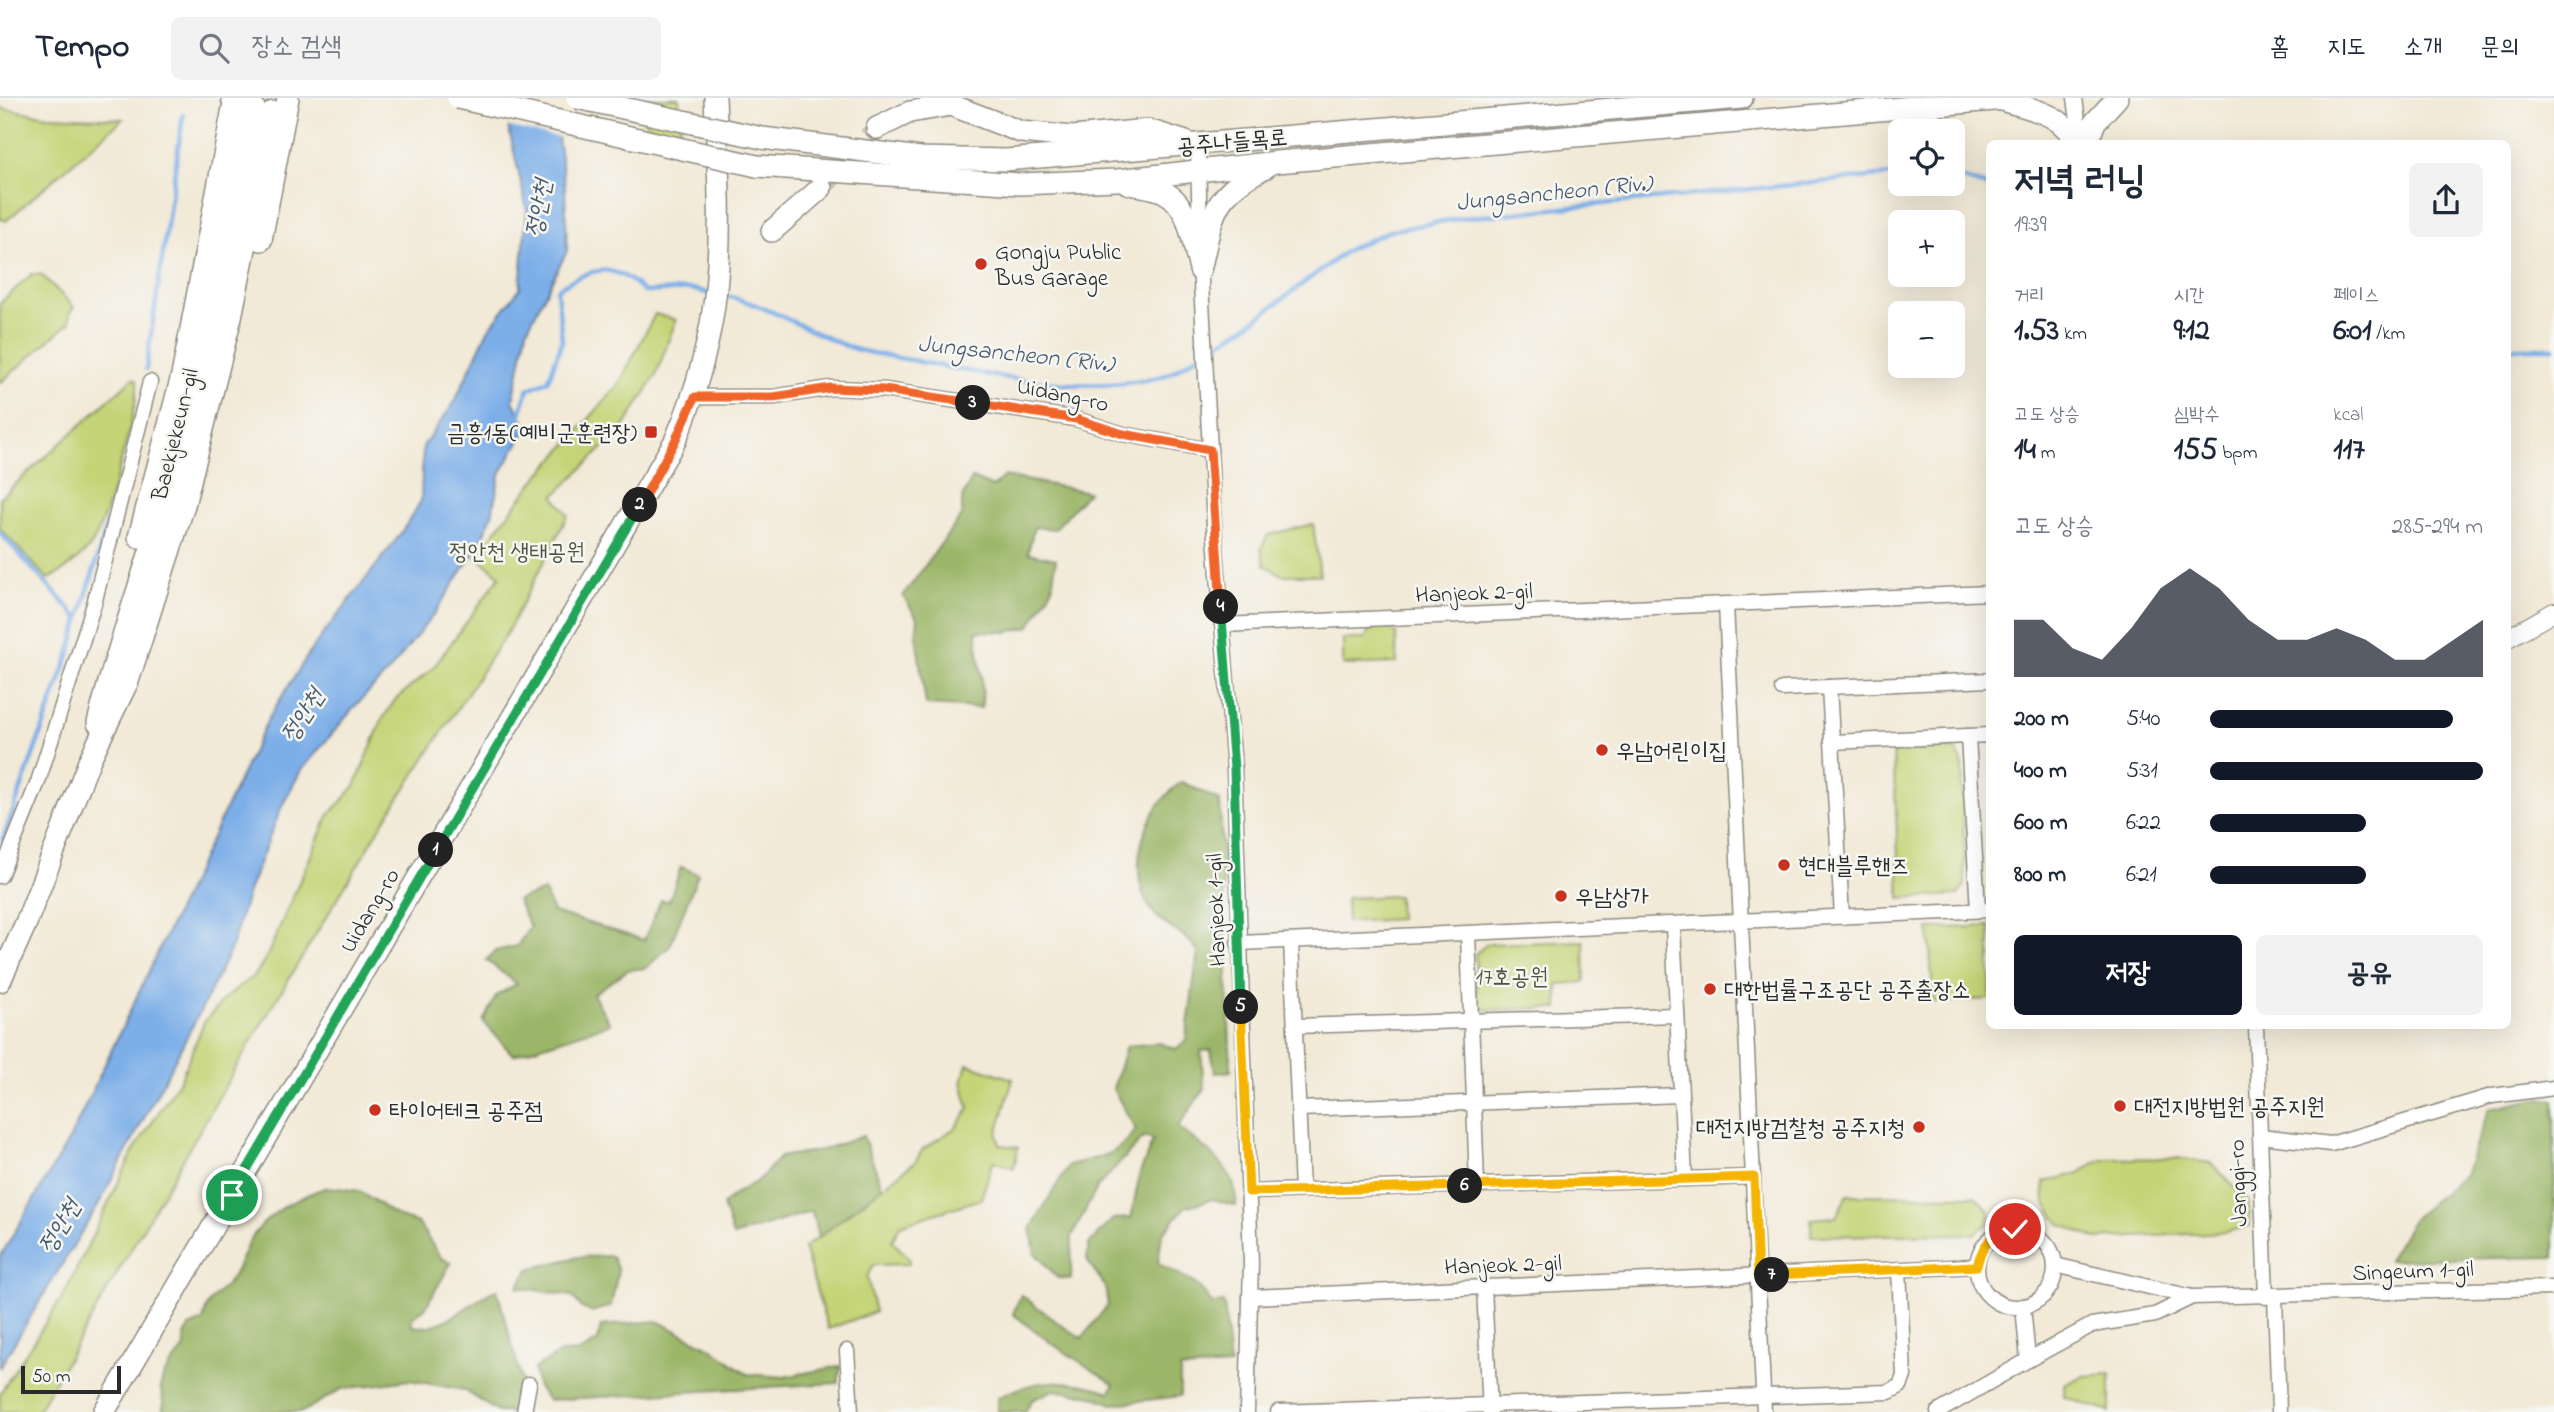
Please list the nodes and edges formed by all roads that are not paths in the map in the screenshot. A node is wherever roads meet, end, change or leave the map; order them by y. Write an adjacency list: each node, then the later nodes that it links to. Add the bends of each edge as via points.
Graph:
1 (458, 98): 16 (main road, 공주나들목로, bridge, via 757,166 1020,184)
2 (577, 98): 13 (main road, 공주나들목로, bridge, via 762,138 921,158 1006,160)
3 (715, 98): 21 (main road, Uidang-ro, via 720,248 715,315)
4 (1742, 98): 13 (main road, 공주나들목로)
5 (2075, 98): 11 (street)
6 (2118, 98): 12 (main road, via 2095,122)
7 (2010, 99): 10 (main road, via 2066,125); 14 (main road, 공주나들목로)
8 (262, 101): 26 (main road, Baekjekeun-gil, via 207,415 184,505); 26 (main road, via 200,290 179,390 138,540)
9 (877, 128): 13 (main road, via 910,112 951,105 1021,132 1072,137 1149,130)
10 (2075, 140)
11 (2078, 140)
12 (2088, 140)
13 (1198, 146): 15 (street, Hanjeok 1-gil)
14 (1276, 162): 15 (main road, 공주나들목로); 19 (main road, via 1221,198 1213,212)
15 (1198, 171): 16 (main road, 공주나들목로); 19 (street, Hanjeok 1-gil)
16 (1117, 180): 19 (main road, via 1163,191 1177,202 1186,216)
17 (821, 188): 18 (main road)
18 (772, 231)
19 (1200, 270): 22 (street, Hanjeok 1-gil)
20 (150, 382): 35 (street, via 94,604 38,782)
21 (695, 397): 22 (street, Uidang-ro, via 774,397 831,388 884,390 1076,419 1123,434); 73 (main road, Uidang-ro, via 610,556)
22 (1210, 450): 27 (street, Hanjeok 1-gil)
23 (1986, 593): 24 (street, Hanjeok 2-gil)
24 (1727, 605): 27 (street, Hanjeok 2-gil); 38 (street)
25 (2554, 612): 28 (street)
26 (137, 616): 43 (main road, Baekjekeun-gil, via 128,681 90,759)
27 (1222, 625): 42 (street, Hanjeok 1-gil, via 1234,768)
28 (2511, 636)
29 (1986, 680): 30 (street)
30 (1829, 687): 31 (street); 34 (street)
31 (1782, 689)
32 (1986, 735): 33 (street)
33 (1968, 736): 34 (street); 36 (street)
34 (1832, 742): 37 (street)
35 (0, 876)
36 (1984, 910): 37 (street)
37 (1842, 917): 38 (street)
38 (1743, 922): 39 (street); 53 (street)
39 (1673, 926): 40 (street); 44 (street)
40 (1468, 934): 41 (street); 45 (street)
41 (1292, 941): 42 (street); 46 (street)
42 (1238, 943): 57 (street, Hanjeok 1-gil)
43 (0, 981)
44 (1677, 1015): 45 (street); 49 (street)
45 (1471, 1021): 46 (street); 50 (street)
46 (1295, 1026): 51 (street)
47 (2256, 1029): 52 (street, Janggi-ro)
48 (2554, 1088): 52 (street, via 2492,1096 2331,1144)
49 (1681, 1096): 50 (street); 54 (street)
50 (1474, 1103): 51 (street); 55 (street)
51 (1299, 1110): 56 (street)
52 (2260, 1136): 66 (street, Janggi-ro)
53 (1754, 1177): 54 (street); 61 (street)
54 (1685, 1179): 55 (street)
55 (1478, 1185): 56 (street)
56 (1302, 1190): 57 (street)
57 (1249, 1192): 64 (street, Hanjeok 1-gil)
58 (2054, 1265): 59 (street, via 2046,1244 2015,1229 1985,1244); 65 (street); 67 (street, via 2048,1289 2040,1299)
59 (1977, 1266): 60 (street, Hanjeok 2-gil); 67 (street, via 1983,1290 1992,1299)
60 (1899, 1269): 61 (street, Hanjeok 2-gil); 71 (street, via 1900,1386 1889,1392)
61 (1758, 1276): 62 (street, Hanjeok 2-gil); 71 (street)
62 (1484, 1287): 64 (street, Hanjeok 2-gil); 72 (street)
63 (2554, 1287): 66 (street, Singeum 1-gil)
64 (1250, 1297): 76 (street, Hanjeok 1-gil)
65 (2192, 1297): 66 (street, Singeum 1-gil); 69 (street, Singeum 1-gil, via 2155,1315 2092,1325)
66 (2270, 1297): 79 (street)
67 (2023, 1306): 69 (street)
68 (847, 1351): 75 (street)
69 (2028, 1360): 78 (street, Singeum 1-gil)
70 (529, 1384): 74 (street)
71 (1764, 1405): 72 (street)
72 (1490, 1410): 77 (street)
73 (104, 1412)
74 (524, 1412)
75 (851, 1412)
76 (1247, 1412)
77 (1278, 1412)
78 (1938, 1412)
79 (2279, 1412)

